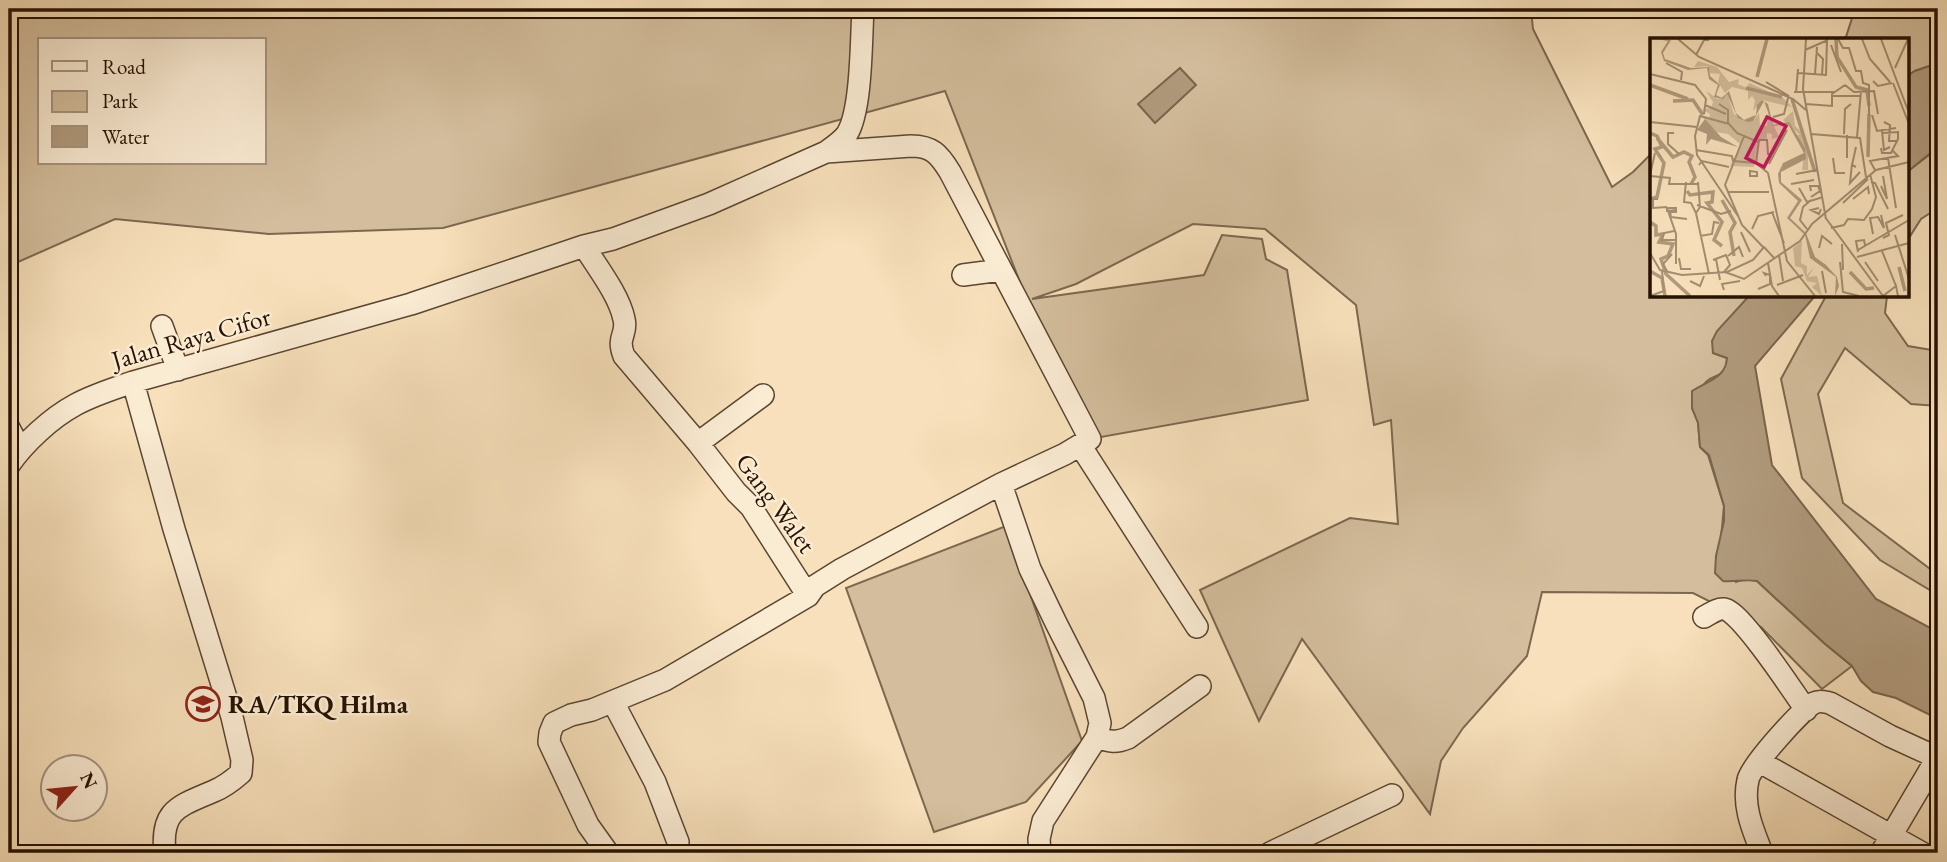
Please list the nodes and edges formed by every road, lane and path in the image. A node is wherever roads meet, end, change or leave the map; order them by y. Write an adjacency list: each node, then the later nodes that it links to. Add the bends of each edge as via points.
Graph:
1 (863, 9): 2 (street, via 858,92 848,133)
2 (833, 147): 3 (street, Jalan Raya Cifor, via 709,204); 4 (street, Jalan Raya Cifor, via 924,146 934,152 943,160)
3 (584, 246): 7 (street, Jalan Raya Cifor, via 411,304); 11 (street, Gang Walet, via 624,319 620,340 624,356)
4 (1001, 270): 5 (street); 12 (street, Jalan Raya Cifor, via 1090,439)
5 (963, 275)
6 (162, 326): 7 (street)
7 (178, 370): 8 (street, Jalan Raya Cifor)
8 (133, 382): 13 (street, Jalan Raya Cifor, via 74,406); 27 (street, via 242,760 241,773 231,781 179,806 168,819)
9 (763, 395): 11 (street)
10 (9, 428): 13 (street)
11 (698, 443): 15 (street, Gang Walet, via 751,507)
12 (1080, 445): 14 (street); 17 (street)
13 (14, 457)
14 (1001, 484): 15 (street, via 842,569); 21 (street, via 1030,569 1094,698 1100,723)
15 (808, 596): 19 (street, via 665,680)
16 (1704, 617): 20 (street, via 1722,608 1736,615)
17 (1197, 627)
18 (1200, 687): 21 (street, via 1128,738 1110,742)
19 (613, 702): 25 (street, via 655,782); 28 (street, via 554,723 549,742 588,825)
20 (1806, 710): 22 (street, via 1813,703 1830,703); 23 (street)
21 (1097, 737): 29 (street, via 1043,821)
22 (1938, 758): 26 (street)
23 (1760, 762): 26 (street); 31 (street, via 1748,777 1746,807)
24 (1392, 795): 30 (street)
25 (678, 842)
26 (1885, 844): 32 (street)
27 (165, 853)
28 (608, 853)
29 (1040, 853)
30 (1270, 853)
31 (1762, 853)
32 (1922, 853)

